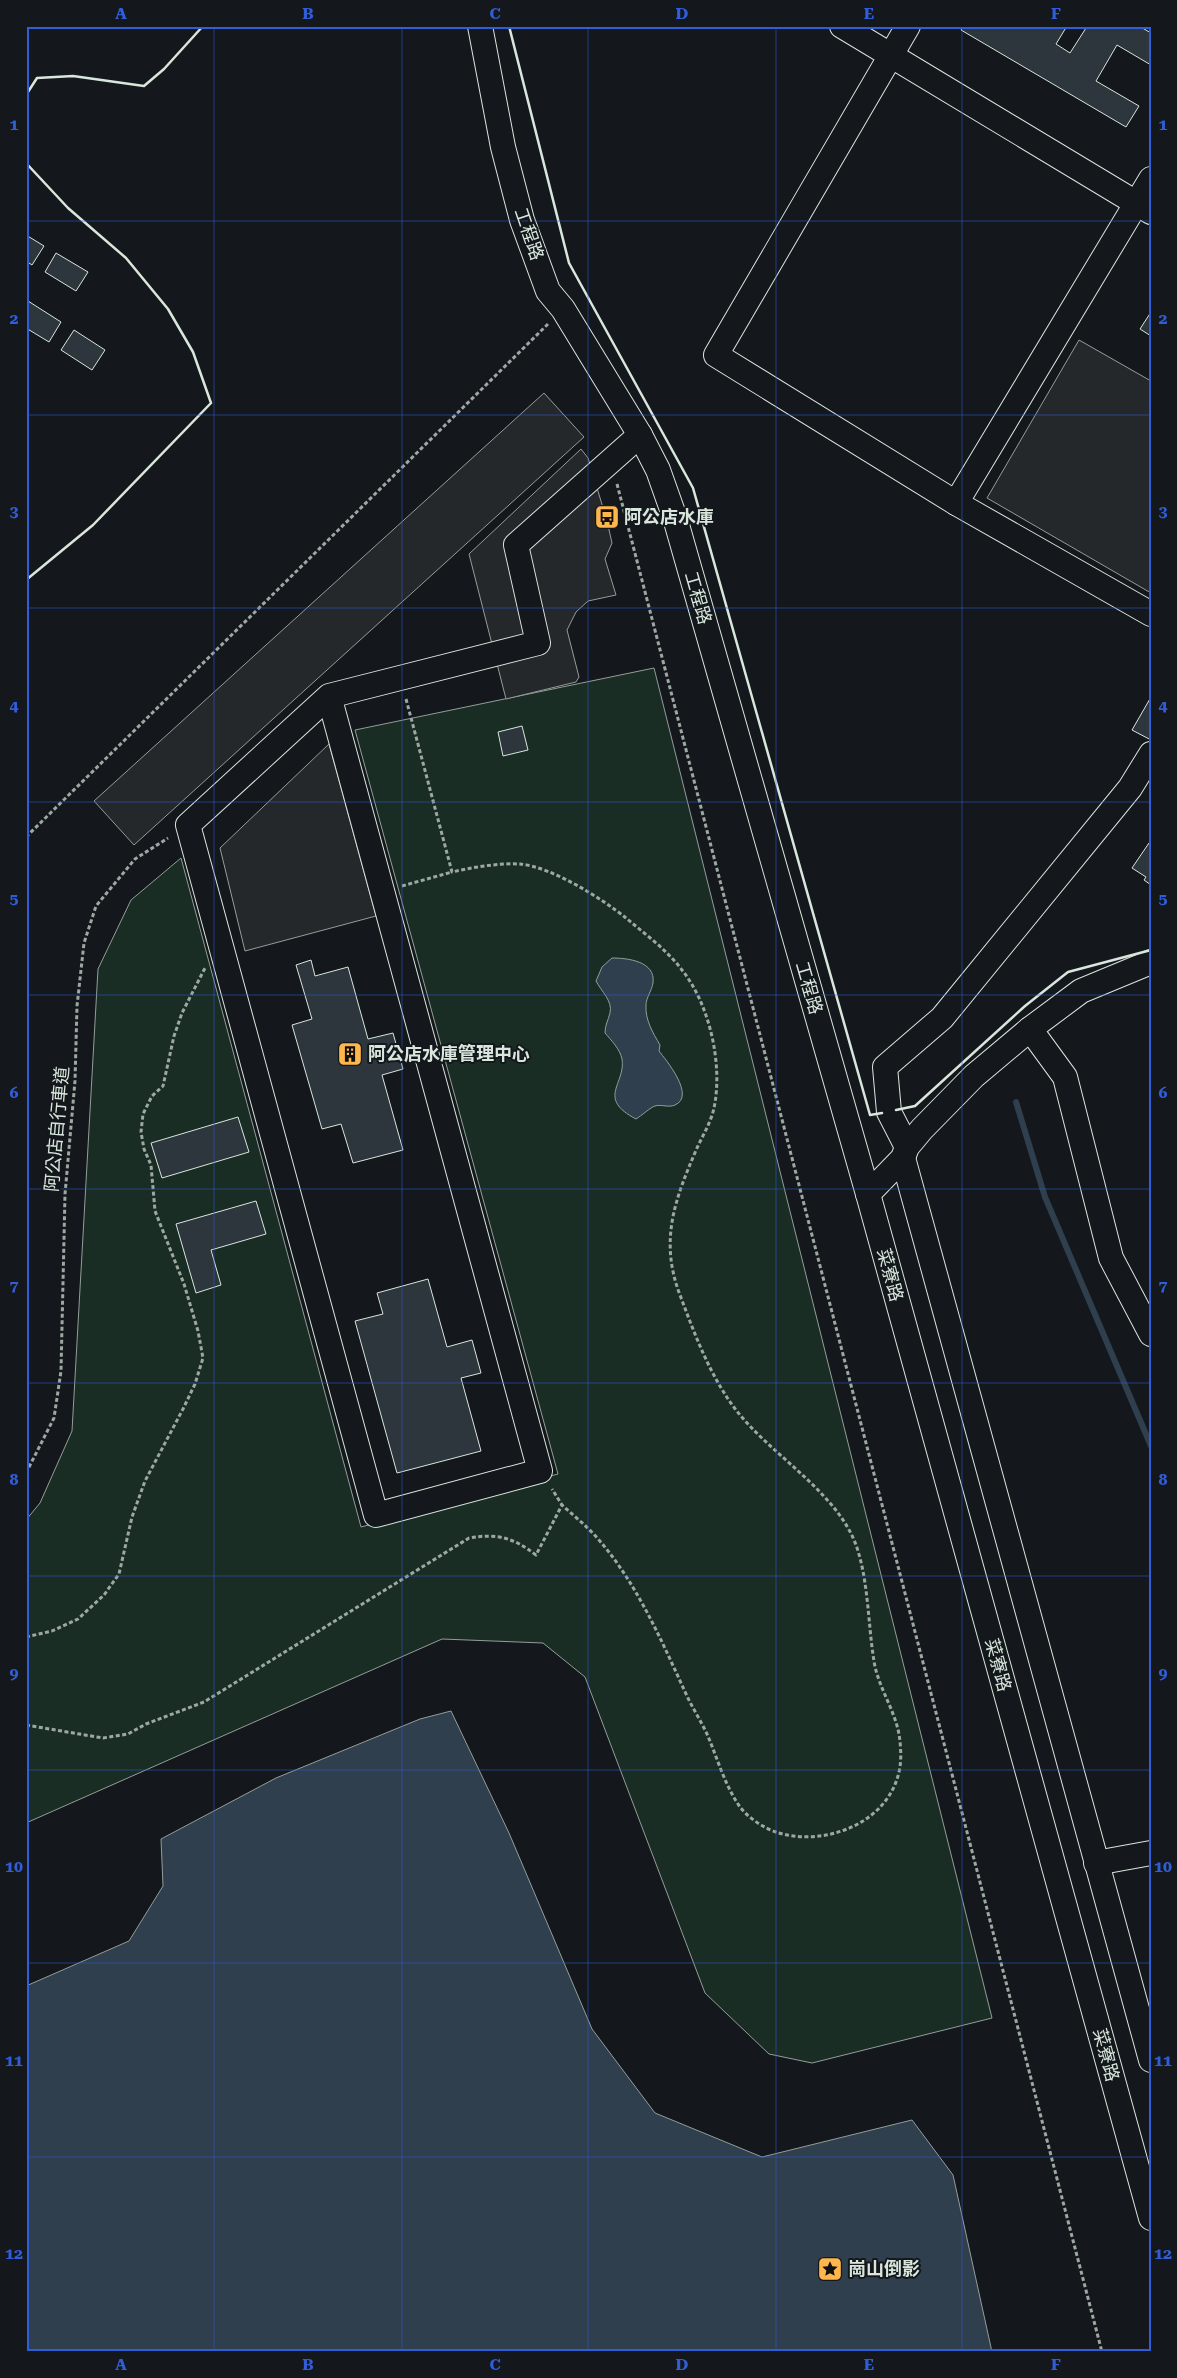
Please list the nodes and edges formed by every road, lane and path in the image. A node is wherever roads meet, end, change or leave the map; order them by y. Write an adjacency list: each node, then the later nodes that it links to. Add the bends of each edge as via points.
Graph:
1 (480, 26): 7 (street, 工程路, via 503,147 522,220 548,291)
2 (842, 26): 4 (street)
3 (908, 26): 4 (street)
4 (890, 55): 6 (street); 10 (street, via 716,355)
5 (1151, 179): 6 (street)
6 (1143, 207): 10 (street)
7 (563, 310): 8 (street, 工程路); 16 (path)
8 (640, 435): 9 (street); 23 (street, 工程路, via 658,470 675,518)
9 (610, 459): 12 (street, via 516,544 538,643); 34 (path)
10 (956, 503): 11 (street)
11 (1151, 614)
12 (400, 678): 13 (street); 17 (path)
13 (329, 696): 15 (street); 18 (street)
14 (1151, 754): 22 (street, via 1130,788 942,1018 885,1067 889,1112)
15 (188, 825): 19 (street); 26 (path, 阿公店自行車道, via 134,859 96,906 84,942 65,1194 60,1371 54,1418)
16 (26, 837)
17 (452, 872): 18 (path); 27 (path, via 482,866 523,864 571,882 608,904 646,935 683,970 697,996 711,1033 718,1069 714,1111 675,1202 668,1248 678,1289 714,1378 737,1412 847,1526 857,1548 865,1581 876,1677 892,1708 901,1756 898,1777 887,1799 849,1830 824,1836 776,1833 739,1808 706,1730 636,1593 596,1536)
18 (381, 893): 25 (street)
19 (221, 946): 25 (street, via 376,1515); 28 (path, via 187,1000 174,1036 163,1086 152,1096 143,1114 141,1132 151,1165 155,1211 184,1284 203,1358 183,1410 146,1481 132,1517 119,1574 78,1619 52,1631)
20 (1151, 962): 21 (street, via 1081,991)
21 (1030, 1029): 22 (street, via 974,1076); 24 (street, via 1066,1077 1111,1258)
22 (911, 1144): 23 (street); 31 (street)
23 (868, 1194): 33 (street, 菜寮路)
24 (1151, 1334)
25 (540, 1471): 27 (path)
26 (26, 1473)
27 (562, 1504): 29 (path, via 536,1555 514,1541 489,1535 469,1538 204,1702 128,1734 103,1738)
28 (26, 1637)
29 (26, 1725)
30 (1151, 1853): 31 (street)
31 (1096, 1863): 32 (street)
32 (1151, 2060)
33 (1151, 2218)
34 (1102, 2352)

